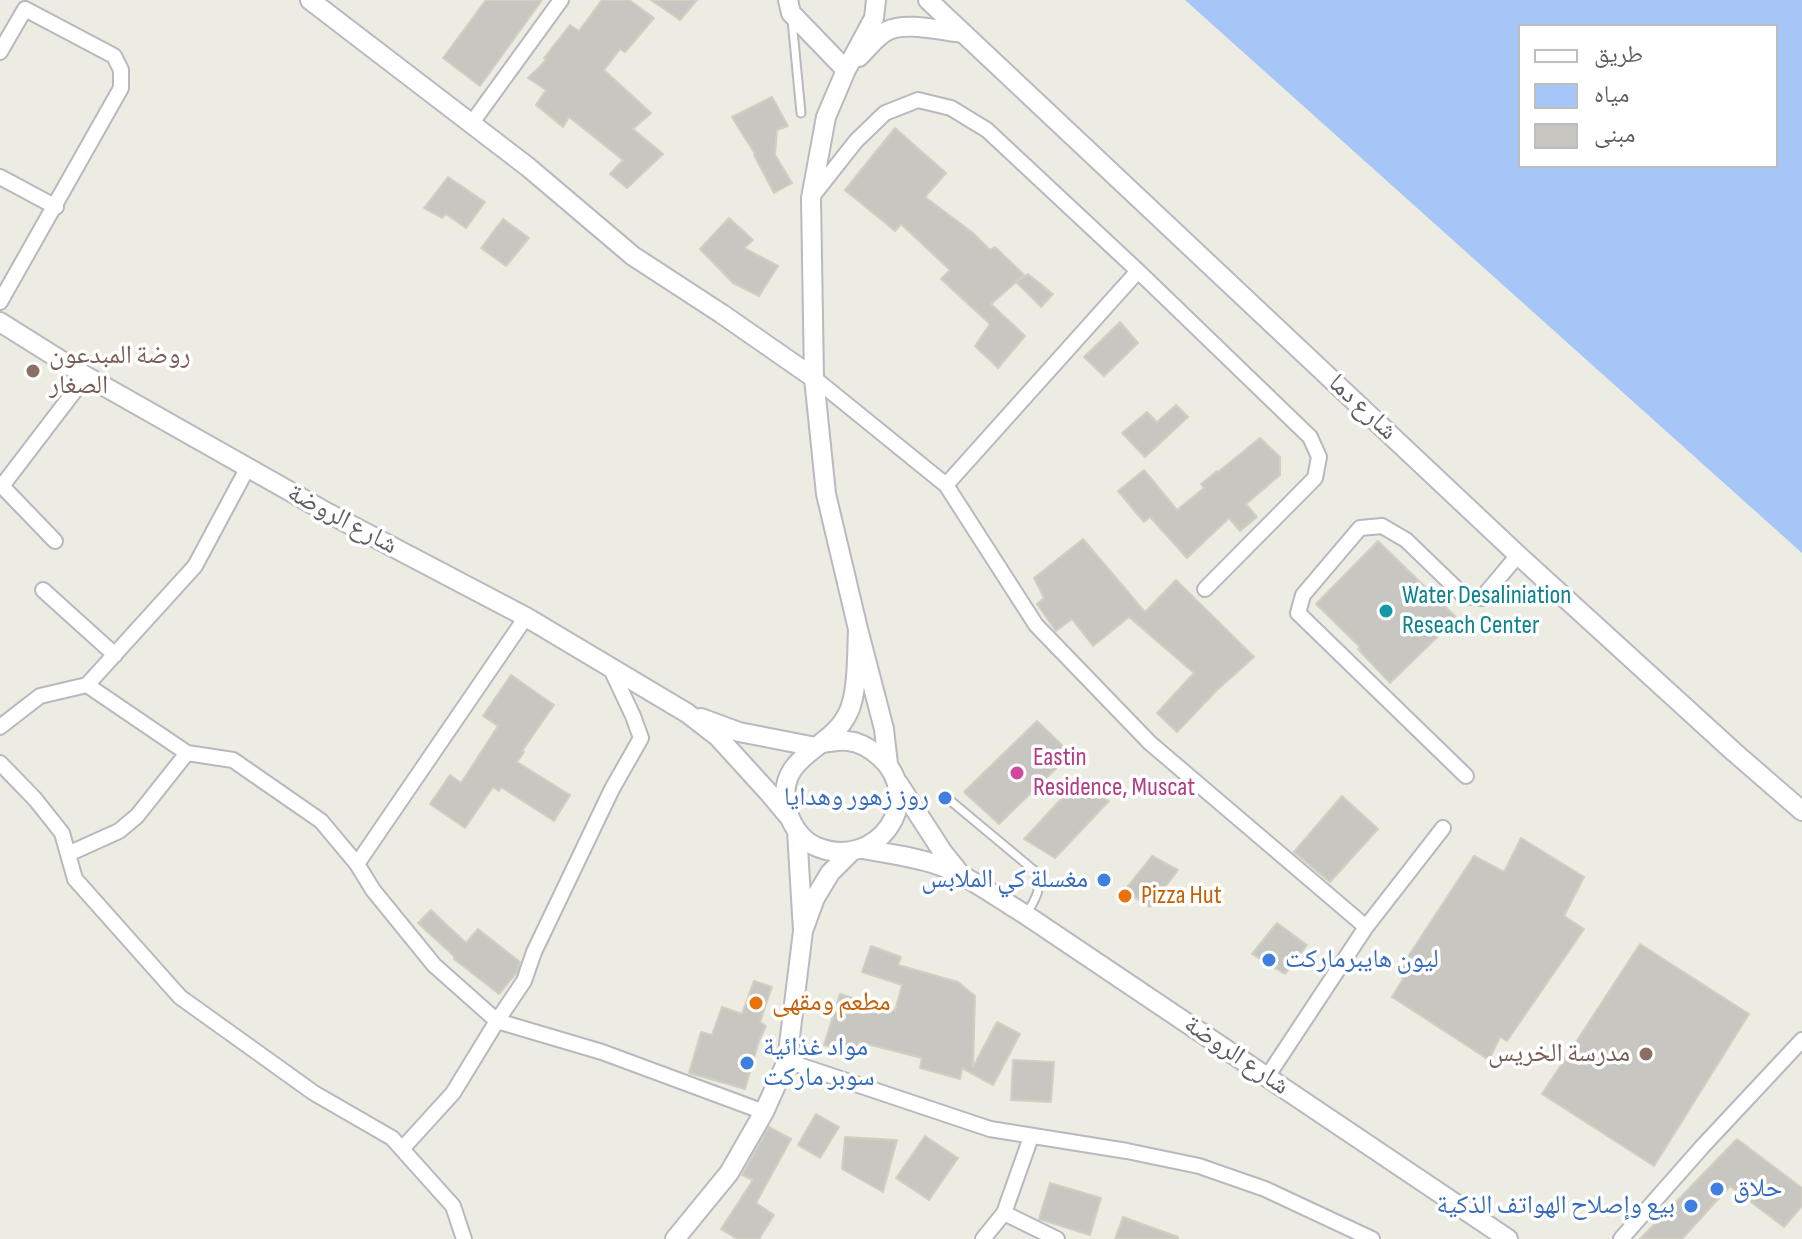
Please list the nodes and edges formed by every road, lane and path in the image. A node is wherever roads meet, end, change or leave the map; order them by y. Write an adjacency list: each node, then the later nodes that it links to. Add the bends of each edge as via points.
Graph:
1 (310, 0): 10 (main road)
2 (561, 0): 10 (street)
3 (876, 0): 8 (main road, via 874,18)
4 (928, 0): 6 (main road, شارع دما)
5 (790, 6): 8 (main road); 9 (lane)
6 (963, 33): 8 (main road, via 911,27 886,31); 22 (main road, شارع دما)
7 (0, 52): 13 (street, via 25,9 114,56 121,70 121,88)
8 (846, 70): 12 (main road, via 826,117)
9 (801, 113)
10 (471, 124): 18 (main road, via 633,256)
11 (0, 177): 13 (street)
12 (811, 198): 14 (street, via 885,113 918,100 951,108 987,130); 18 (main road)
13 (56, 207): 15 (street)
14 (1138, 271): 20 (street); 23 (street, via 1310,437 1319,457 1315,478)
15 (0, 302)
16 (0, 322): 17 (main road, شارع الروضة)
17 (86, 376): 19 (main road, شارع الروضة); 21 (street, via 2,486)
18 (814, 378): 20 (street); 26 (main road, via 826,494)
19 (248, 467): 25 (main road, شارع الروضة); 27 (street, via 195,566)
20 (946, 485): 46 (street, via 1036,625 1150,743)
21 (55, 541)
22 (1518, 555): 36 (street, via 1482,598 1464,596 1406,540 1382,526 1360,528 1303,595 1298,613); 38 (main road, شارع دما)
23 (1205, 589)
24 (43, 590): 27 (street)
25 (526, 617): 28 (main road, شارع الروضة); 43 (street)
26 (858, 629): 32 (main road, via 853,700 848,714); 35 (main road)
27 (115, 655): 29 (street)
28 (610, 667): 30 (main road, شارع الروضة); 48 (street, via 641,738 612,789 524,981)
29 (87, 685): 31 (street, via 40,696); 33 (street)
30 (687, 713): 32 (main road, شارع الروضة, via 739,732); 39 (main road, شارع الروضة, via 718,737)
31 (0, 727)
32 (819, 745): 35 (main road, via 848,741 870,748); 39 (main road, via 792,769 786,785)
33 (187, 753): 42 (street, via 137,816 119,831); 43 (street, via 233,760 321,821)
34 (0, 763): 42 (street, via 62,833)
35 (892, 772): 41 (main road, via 898,801 893,821 880,838); 44 (main road, شارع الروضة)
36 (1466, 776)
37 (946, 797): 45 (lane, via 1036,872 1040,883)
38 (1802, 811)
39 (793, 824): 41 (main road, via 812,845 831,852); 47 (main road)
40 (1443, 828): 46 (street)
41 (857, 851): 44 (main road, شارع الروضة, via 943,867); 47 (main road, via 830,873)
42 (68, 854): 54 (street, via 75,879 180,997)
43 (357, 864): 48 (street, via 434,965)
44 (962, 876): 45 (main road, شارع الروضة)
45 (1026, 915): 51 (main road, شارع الروضة)
46 (1366, 927): 51 (street)
47 (803, 931): 50 (main road)
48 (497, 1021): 52 (street, via 602,1052); 54 (street, via 453,1093)
49 (1802, 1040): 62 (street)
50 (787, 1061): 52 (main road); 53 (street, via 990,1129)
51 (1267, 1077): 61 (main road, شارع الروضة)
52 (764, 1112): 57 (main road, via 729,1173)
53 (1031, 1137): 55 (street); 60 (street, via 1199,1166 1265,1189)
54 (402, 1149): 56 (street, via 453,1206)
55 (1004, 1213): 58 (street); 59 (street)
56 (464, 1239)
57 (675, 1239)
58 (983, 1239)
59 (1057, 1239)
60 (1372, 1239)
61 (1508, 1239)
62 (1621, 1239)

